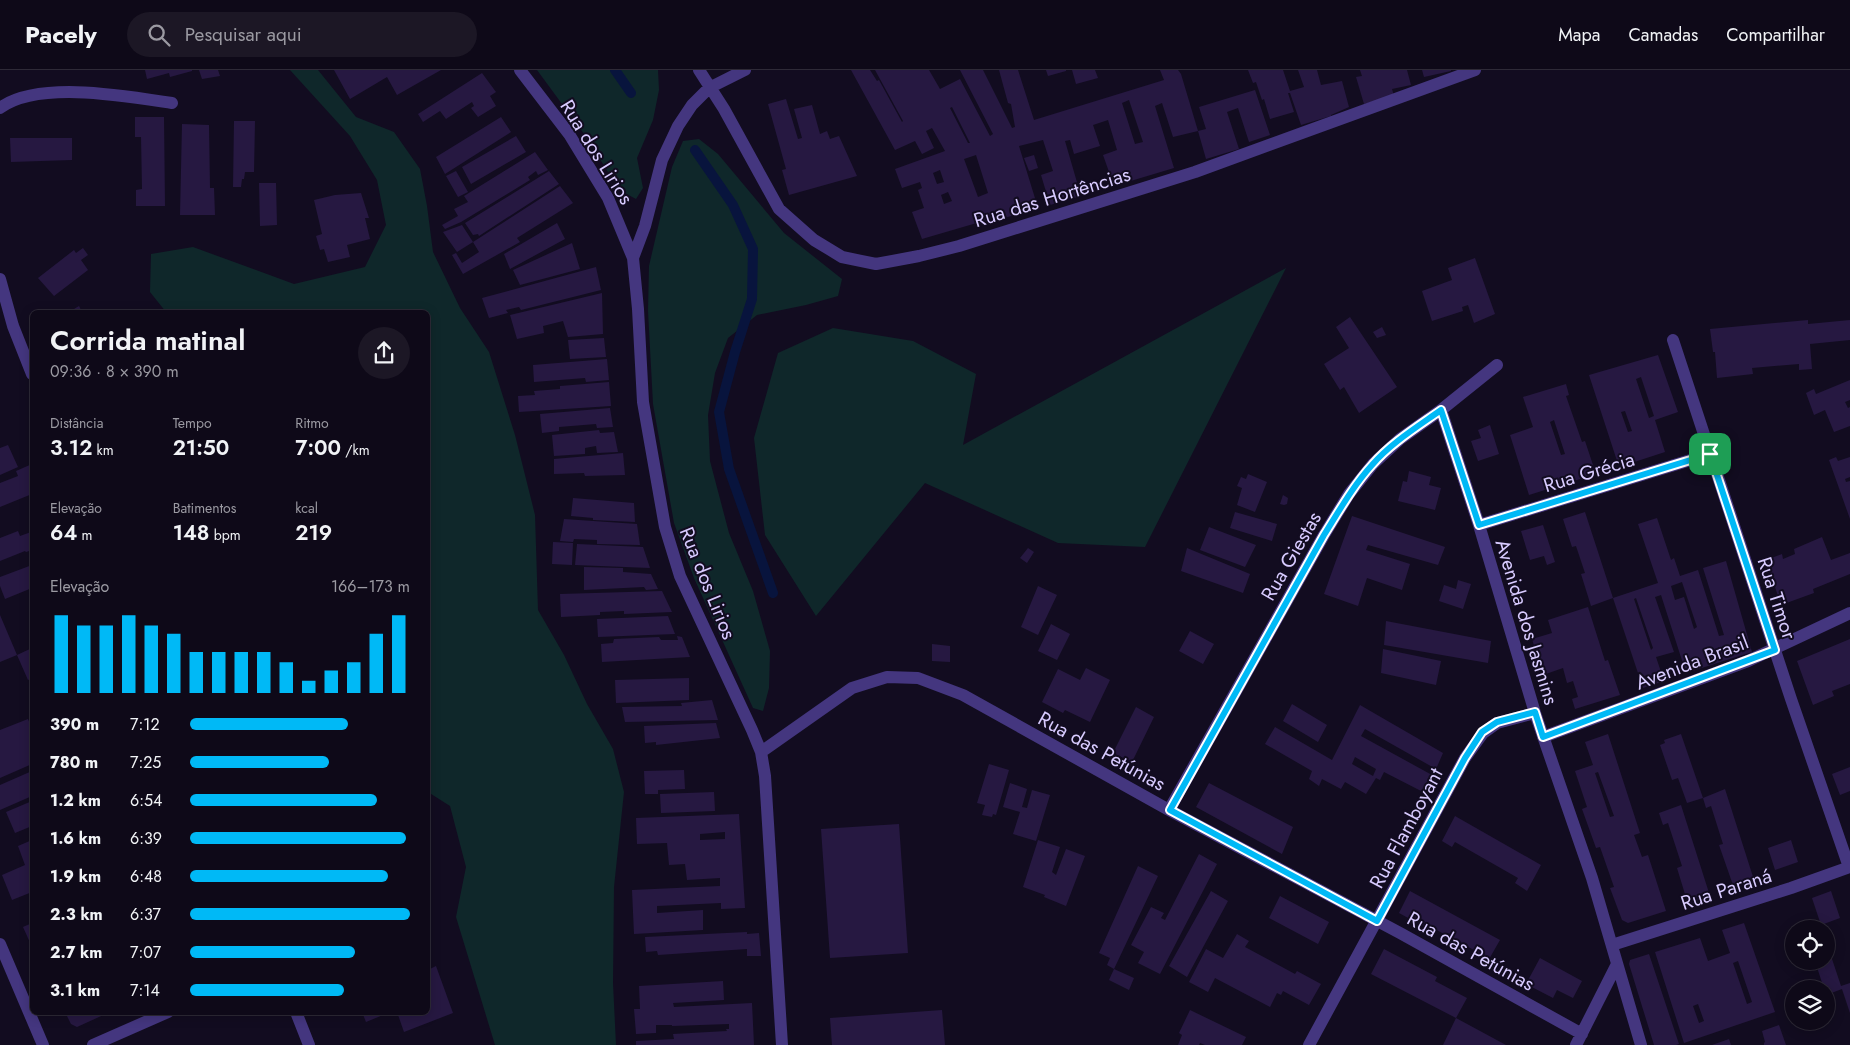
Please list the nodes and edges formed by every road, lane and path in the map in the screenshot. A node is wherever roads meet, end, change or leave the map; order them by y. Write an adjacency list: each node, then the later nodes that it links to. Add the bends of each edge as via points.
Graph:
1 (520, 70): 8 (street, Rua dos Lirios, via 569,134 608,198)
2 (699, 70): 5 (street, Rua das Hortências)
3 (746, 70): 5 (street)
4 (1475, 70): 5 (street, Rua das Hortências, via 1176,178 960,246 876,264 842,257 814,240 779,209)
5 (709, 88): 8 (street, via 678,126 662,160)
6 (172, 104): 7 (street, via 106,93 42,94 10,101)
7 (0, 108)
8 (633, 258): 20 (street, Rua dos Lirios, via 643,402 664,527 680,576)
9 (0, 279): 12 (street, via 13,326)
10 (1673, 340): 14 (street, Rua Timor)
11 (1497, 365): 13 (street, Rua Giestas)
12 (30, 369)
13 (1441, 410): 15 (street, Avenida dos Jasmins); 21 (street, Rua Giestas, via 1372,464 1349,494)
14 (1710, 454): 15 (street, Rua Grécia); 17 (street, Rua Timor)
15 (1479, 525): 18 (street, Avenida dos Jasmins)
16 (1850, 613): 17 (street, Avenida Brasil)
17 (1775, 650): 19 (street, Avenida Brasil); 22 (street, Rua Timor)
18 (1535, 712): 19 (street, Avenida dos Jasmins); 23 (street, Rua Flamboyant, via 1497,722 1482,732)
19 (1543, 737): 25 (street, Avenida dos Jasmins)
20 (761, 752): 21 (street, Rua das Petúnias, via 852,688 888,677 918,678 963,695); 35 (street, Rua dos Lirios, via 766,776)
21 (1170, 810): 23 (street, Rua das Petúnias)
22 (1849, 867): 25 (street, Rua Paraná)
23 (1377, 921): 31 (street, Rua das Petúnias); 36 (street, Rua Flamboyant)
24 (0, 944): 27 (street)
25 (1612, 945): 26 (street, Avenida dos Jasmins)
26 (1617, 964): 31 (street); 37 (street, Avenida dos Jasmins)
27 (30, 1014)
28 (30, 1015): 32 (street)
29 (161, 1015): 33 (street)
30 (297, 1015): 34 (street)
31 (1579, 1040)
32 (43, 1045)
33 (92, 1045)
34 (309, 1045)
35 (782, 1045)
36 (1309, 1045)
37 (1641, 1045)

